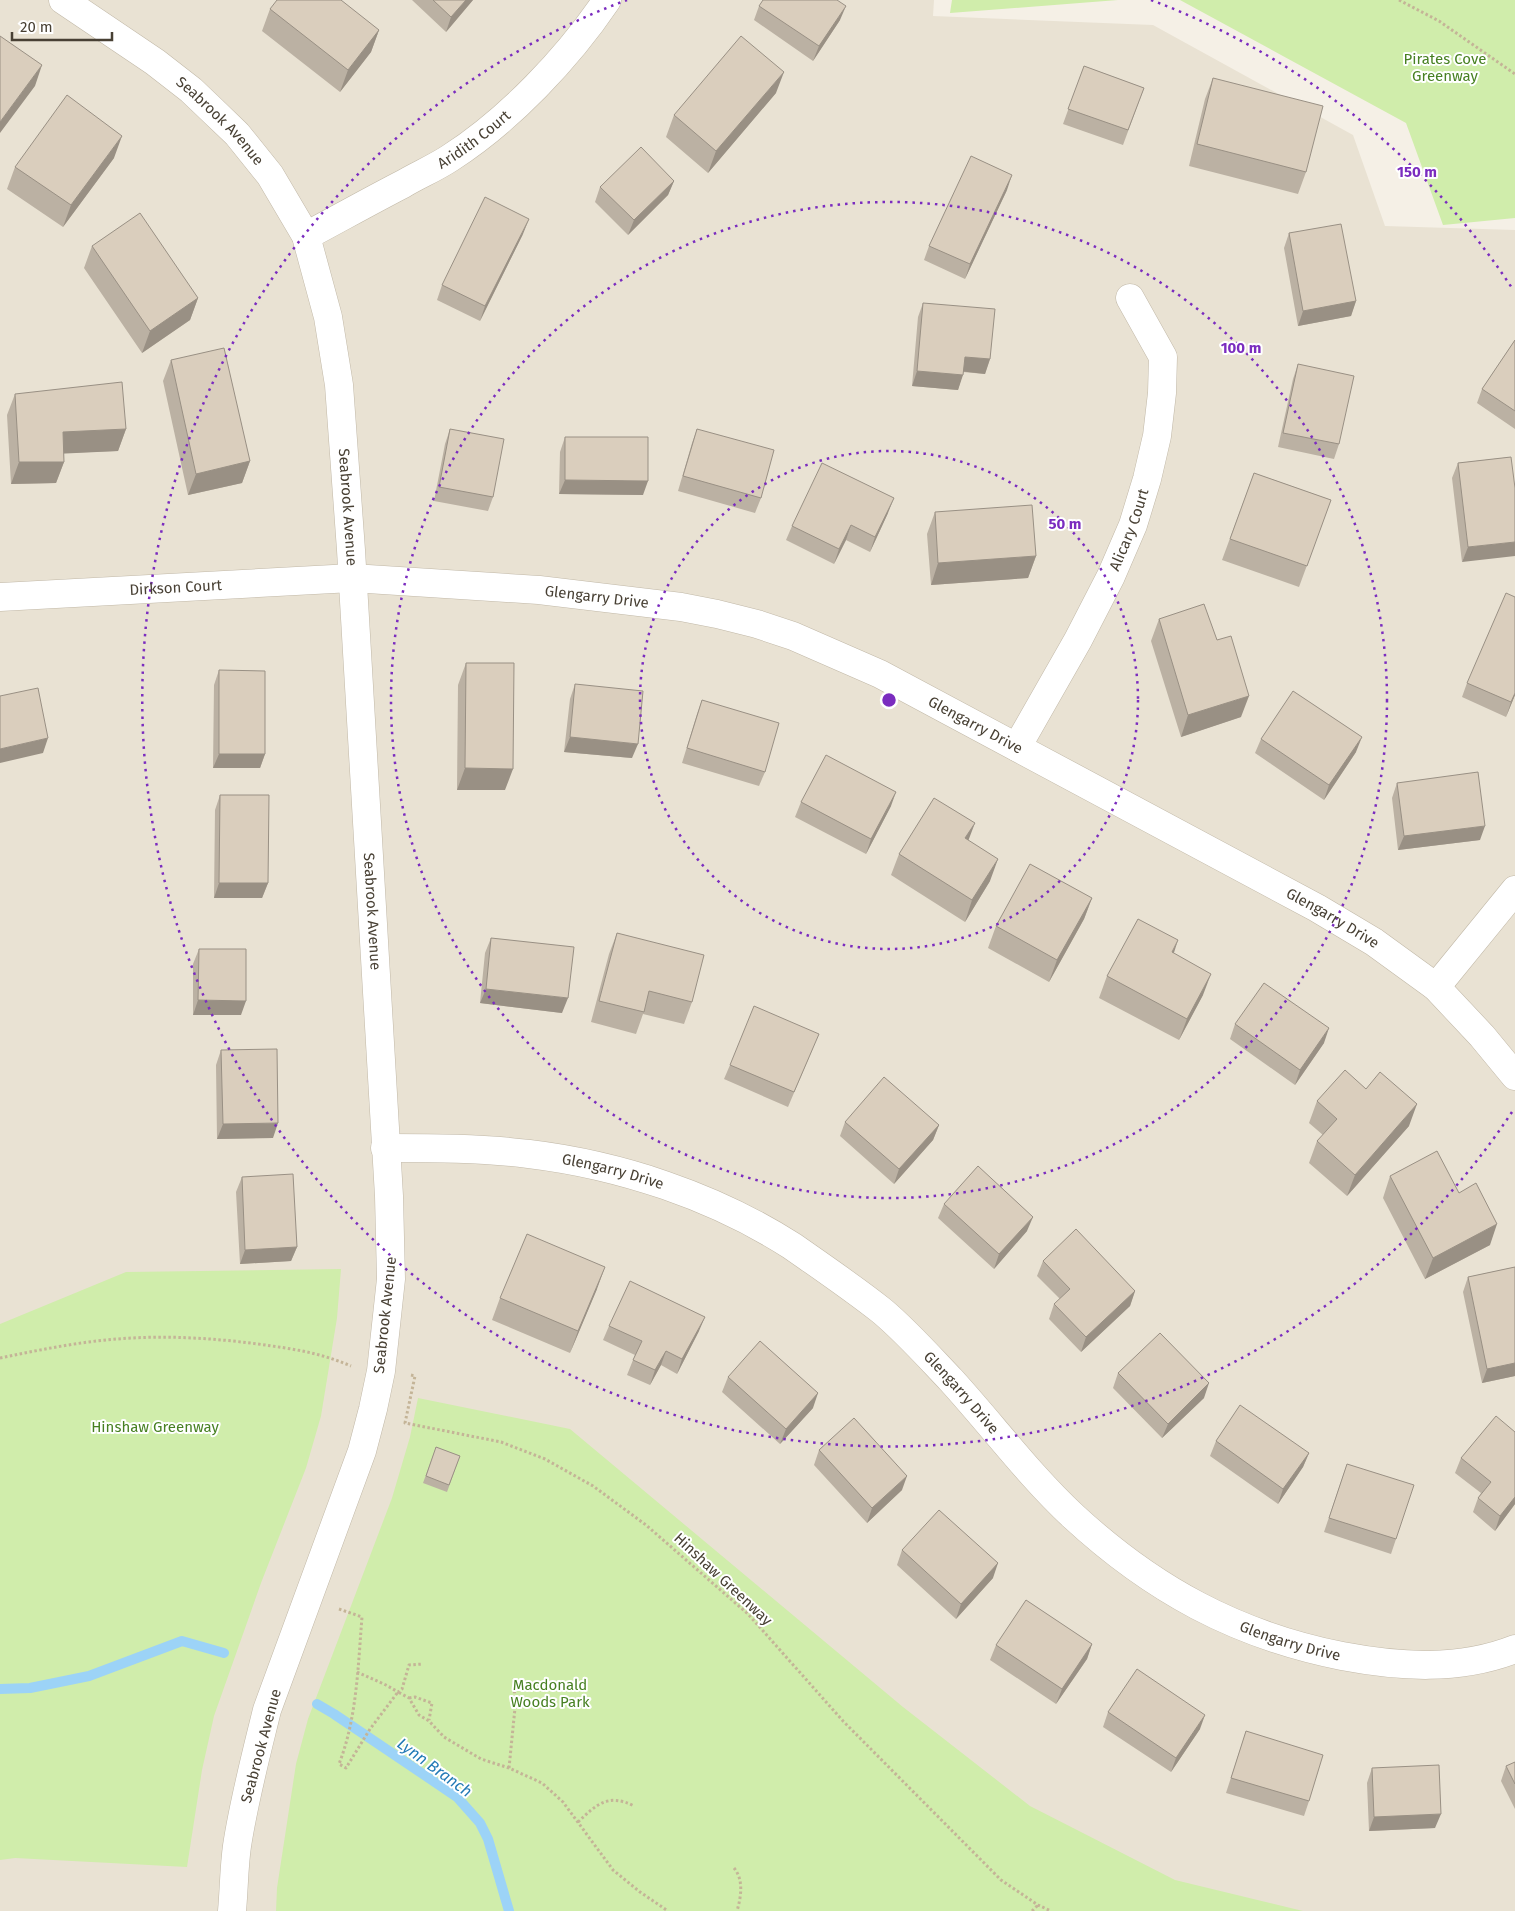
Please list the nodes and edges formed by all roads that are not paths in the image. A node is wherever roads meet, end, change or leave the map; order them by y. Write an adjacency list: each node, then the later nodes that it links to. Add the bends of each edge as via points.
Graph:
1 (63, 0): 3 (street, Seabrook Avenue, via 155,62 214,110 270,175)
2 (607, 0): 3 (street, Aridith Court, via 558,64 485,132 450,158)
3 (306, 236): 5 (street, Seabrook Avenue, via 328,317 339,385)
4 (1130, 298): 7 (street, Alicary Court, via 1163,357 1162,393 1147,479 1133,524 1111,576)
5 (352, 578): 6 (street, Dirkson Court); 7 (street, Glengarry Drive, via 549,591 681,607 757,624 845,658); 11 (street, Seabrook Avenue)
6 (0, 597)
7 (1017, 747): 9 (street, Glengarry Drive, via 1317,908 1374,942)
8 (1515, 890): 9 (street)
9 (1436, 987): 10 (street, Glengarry Drive)
10 (1515, 1076)
11 (385, 1148): 12 (street, Glengarry Drive, via 458,1148 530,1154 587,1164 692,1196 781,1240 831,1273 890,1319 952,1382 1072,1516 1120,1556 1177,1596 1211,1614 1274,1639 1316,1651 1382,1663 1417,1666 1476,1662); 13 (street, Seabrook Avenue, via 391,1278 379,1380 362,1451 267,1710 237,1848)
12 (1515, 1650)
13 (232, 1911)

